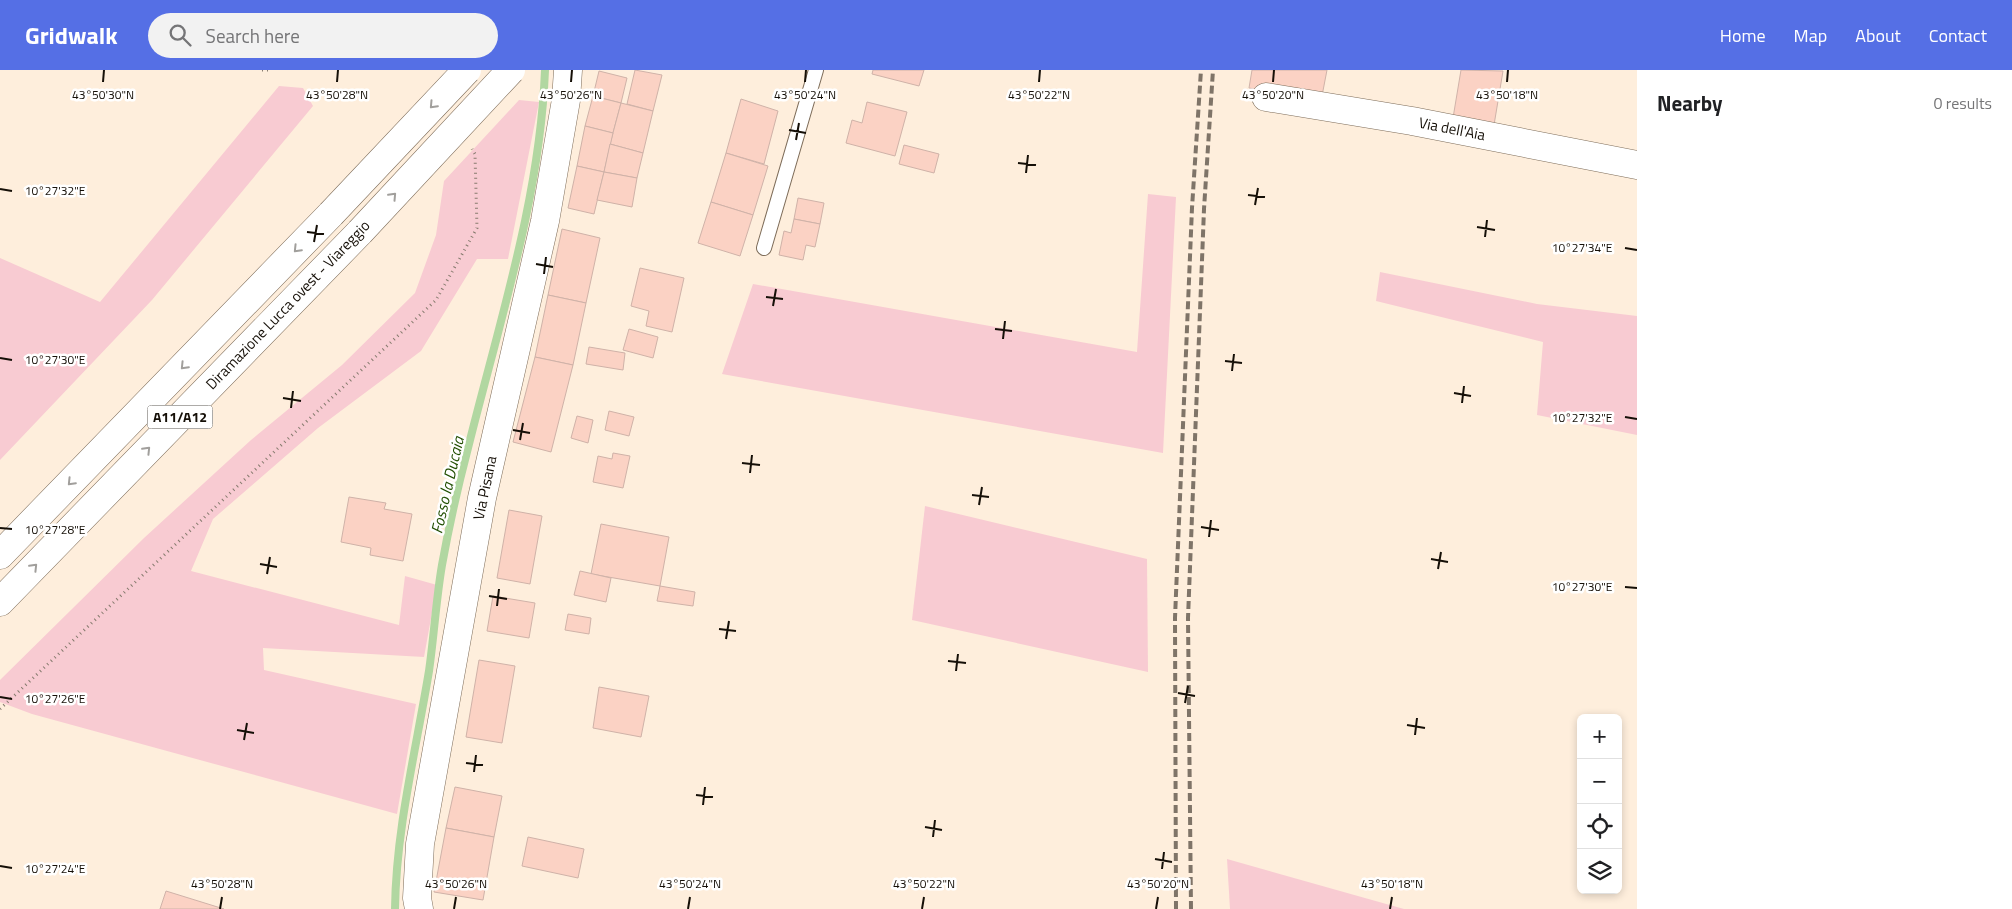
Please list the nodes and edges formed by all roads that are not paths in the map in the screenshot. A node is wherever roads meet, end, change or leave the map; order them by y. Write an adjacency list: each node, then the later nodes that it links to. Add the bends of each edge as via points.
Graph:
1 (467, 70): 8 (main road, A11/A12, one-way to 8, bridge)
2 (511, 70): 9 (main road, Diramazione Lucca ovest - Viareggio / A11/A12, one-way to 2, bridge, via 360,232)
3 (568, 70): 10 (main road, Via Pisana, via 566,100 545,221 482,498 422,835)
4 (816, 70): 7 (lane)
5 (1266, 97): 6 (main road, Via dell'Aia, via 1412,121)
6 (1637, 165)
7 (764, 248)
8 (0, 555)
9 (0, 602)
10 (419, 909)

